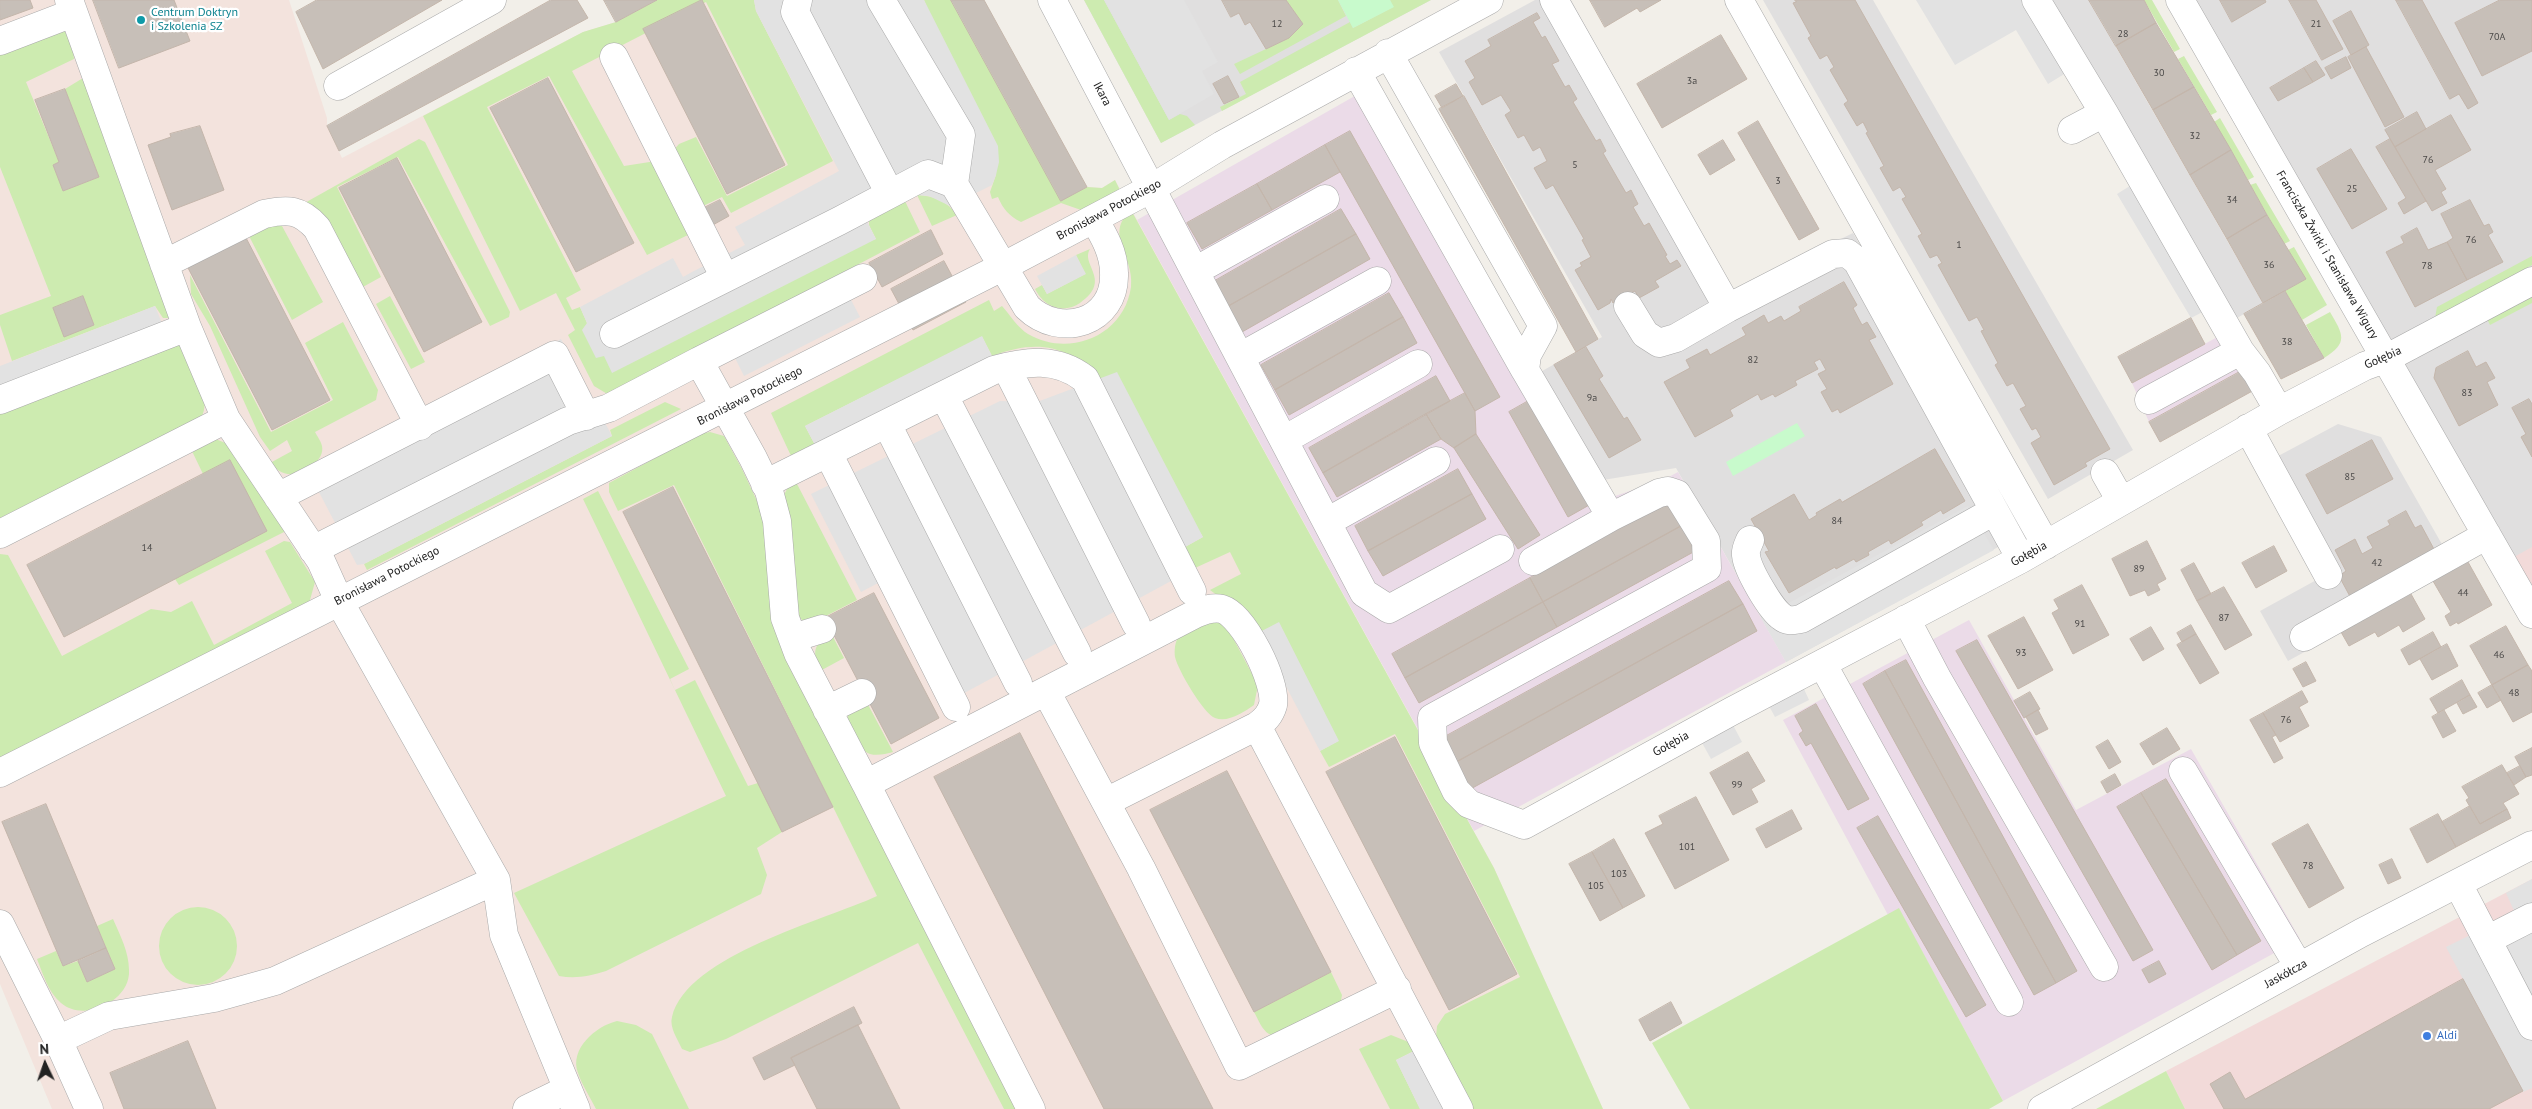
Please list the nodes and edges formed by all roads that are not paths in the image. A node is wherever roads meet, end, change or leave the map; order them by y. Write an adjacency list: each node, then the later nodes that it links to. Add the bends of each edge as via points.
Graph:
1 (492, 0): 15 (street)
2 (798, 0): 20 (street, via 795,12)
3 (881, 0): 18 (street, via 961,135)
4 (1052, 0): 19 (street, Ikara)
5 (1489, 0): 12 (street, Bronisława Potockiego)
6 (1554, 0): 31 (street)
7 (1739, 0): 64 (street)
8 (2036, 0): 16 (street)
9 (2180, 0): 36 (street, Franciszka Żwirki i Stanisława Wigury)
10 (71, 6): 11 (street); 23 (street)
11 (0, 41)
12 (1388, 54): 14 (street, Bronisława Potockiego); 40 (street, via 1543,326 1528,356)
13 (614, 57): 26 (street)
14 (1356, 71): 19 (street, Bronisława Potockiego); 40 (street)
15 (338, 86)
16 (2104, 112): 17 (street); 34 (street)
17 (2072, 130)
18 (954, 184): 20 (street, via 928,174); 24 (street)
19 (1152, 188): 22 (street, Bronisława Potockiego); 25 (street, Ikara)
20 (890, 194): 26 (street)
21 (1325, 199): 25 (street)
22 (1094, 219): 24 (street, Bronisława Potockiego); 24 (street, via 1113,259 1114,274 1107,302 1087,320 1053,323 1036,316 1026,307)
23 (164, 264): 32 (street); 49 (street, via 264,214 294,211 306,216 317,228)
24 (1004, 266): 44 (street, Bronisława Potockiego)
25 (1195, 271): 35 (street, Ikara)
26 (726, 278): 33 (street)
27 (864, 278): 37 (street)
28 (2532, 281): 36 (street, Gołębia)
29 (1377, 282): 35 (street)
30 (1628, 306): 31 (street, via 1645,334 1660,343 1676,338)
31 (1728, 308): 58 (street, via 1833,254 1841,252 1853,256)
32 (187, 327): 42 (street); 47 (street)
33 (614, 334)
34 (2240, 352): 43 (street); 45 (street, via 2257,373)
35 (1240, 357): 51 (street, Ikara)
36 (2387, 358): 45 (street, Gołębia, via 2365,366); 62 (street, Franciszka Żwirki i Stanisława Wigury)
37 (699, 361): 44 (street); 46 (street, via 609,408)
38 (1418, 364): 51 (street)
39 (1006, 367): 41 (street); 71 (street, via 1047,362 1073,370 1085,379); 75 (street)
40 (1525, 370): 59 (street)
41 (944, 396): 48 (street); 79 (street)
42 (0, 400)
43 (2149, 400)
44 (725, 408): 55 (street); 72 (street, Bronisława Potockiego)
45 (2279, 411): 50 (street, Gołębia)
46 (586, 416): 49 (street, via 555,355); 65 (street, via 568,421)
47 (226, 419): 56 (street); 61 (street)
48 (887, 424): 52 (street); 81 (street)
49 (420, 426): 56 (street)
50 (2248, 428): 57 (street, Gołębia); 69 (street)
51 (1284, 440): 60 (street, Ikara)
52 (828, 453): 55 (street); 84 (street)
53 (1436, 461): 60 (street)
54 (2105, 473): 57 (street)
55 (765, 484): 78 (street, via 777,521 781,592 785,618)
56 (278, 497): 65 (street)
57 (2121, 501): 64 (street, Gołębia)
58 (1994, 511): 63 (street, via 1801,619 1790,621 1781,617 1770,604 1750,568 1746,554); 67 (street)
59 (1611, 517): 68 (street); 80 (street, Gołębia, via 1659,493 1677,494 1706,541 1707,568 1432,718 1433,743 1456,791 1469,804 1524,825)
60 (1327, 522): 66 (street, Ikara, via 1364,593 1389,609)
61 (0, 534)
62 (2487, 536): 70 (street, Franciszka Żwirki i Stanisława Wigury); 77 (street)
63 (1750, 540)
64 (2046, 545): 67 (street, Gołębia)
65 (313, 550): 72 (street)
66 (1500, 550)
67 (2021, 560): 74 (street, Gołębia)
68 (1533, 562)
69 (2328, 575)
70 (2524, 583): 73 (street, Franciszka Żwirki i Stanisława Wigury)
71 (1192, 591)
72 (339, 600): 87 (street, Bronisława Potockiego); 92 (street)
73 (2532, 614)
74 (1906, 619): 80 (street, Gołębia); 97 (street)
75 (1136, 624)
76 (822, 629): 78 (street)
77 (2304, 637)
78 (793, 638): 85 (street)
79 (1077, 653)
80 (1823, 665): 100 (street)
81 (1018, 683)
82 (1046, 691): 86 (street, via 1195,614 1212,608 1222,609 1242,626 1271,684 1272,706 1267,718); 89 (street); 90 (street)
83 (862, 693): 85 (street)
84 (956, 707)
85 (827, 710): 89 (street)
86 (1257, 726): 90 (street); 99 (street)
87 (0, 772)
88 (2183, 772): 98 (street)
89 (866, 784): 106 (street)
90 (1106, 802): 99 (street, via 1239,1066)
91 (2532, 845): 93 (street, Jaskółcza)
92 (496, 880): 102 (street, via 275,981 214,998 109,1016); 103 (street, via 504,935)
93 (2458, 884): 96 (street); 98 (street, Jaskółcza)
94 (2532, 917): 96 (street)
95 (0, 924): 102 (street)
96 (2487, 940): 101 (street)
97 (2104, 967)
98 (2299, 967): 108 (street, Jaskółcza)
99 (1397, 989): 107 (street)
100 (2009, 1002)
101 (2532, 1026)
102 (58, 1040): 104 (street)
103 (571, 1100): 105 (street)
104 (89, 1109)
105 (527, 1109)
106 (1031, 1109)
107 (1459, 1109)
108 (2042, 1109)

